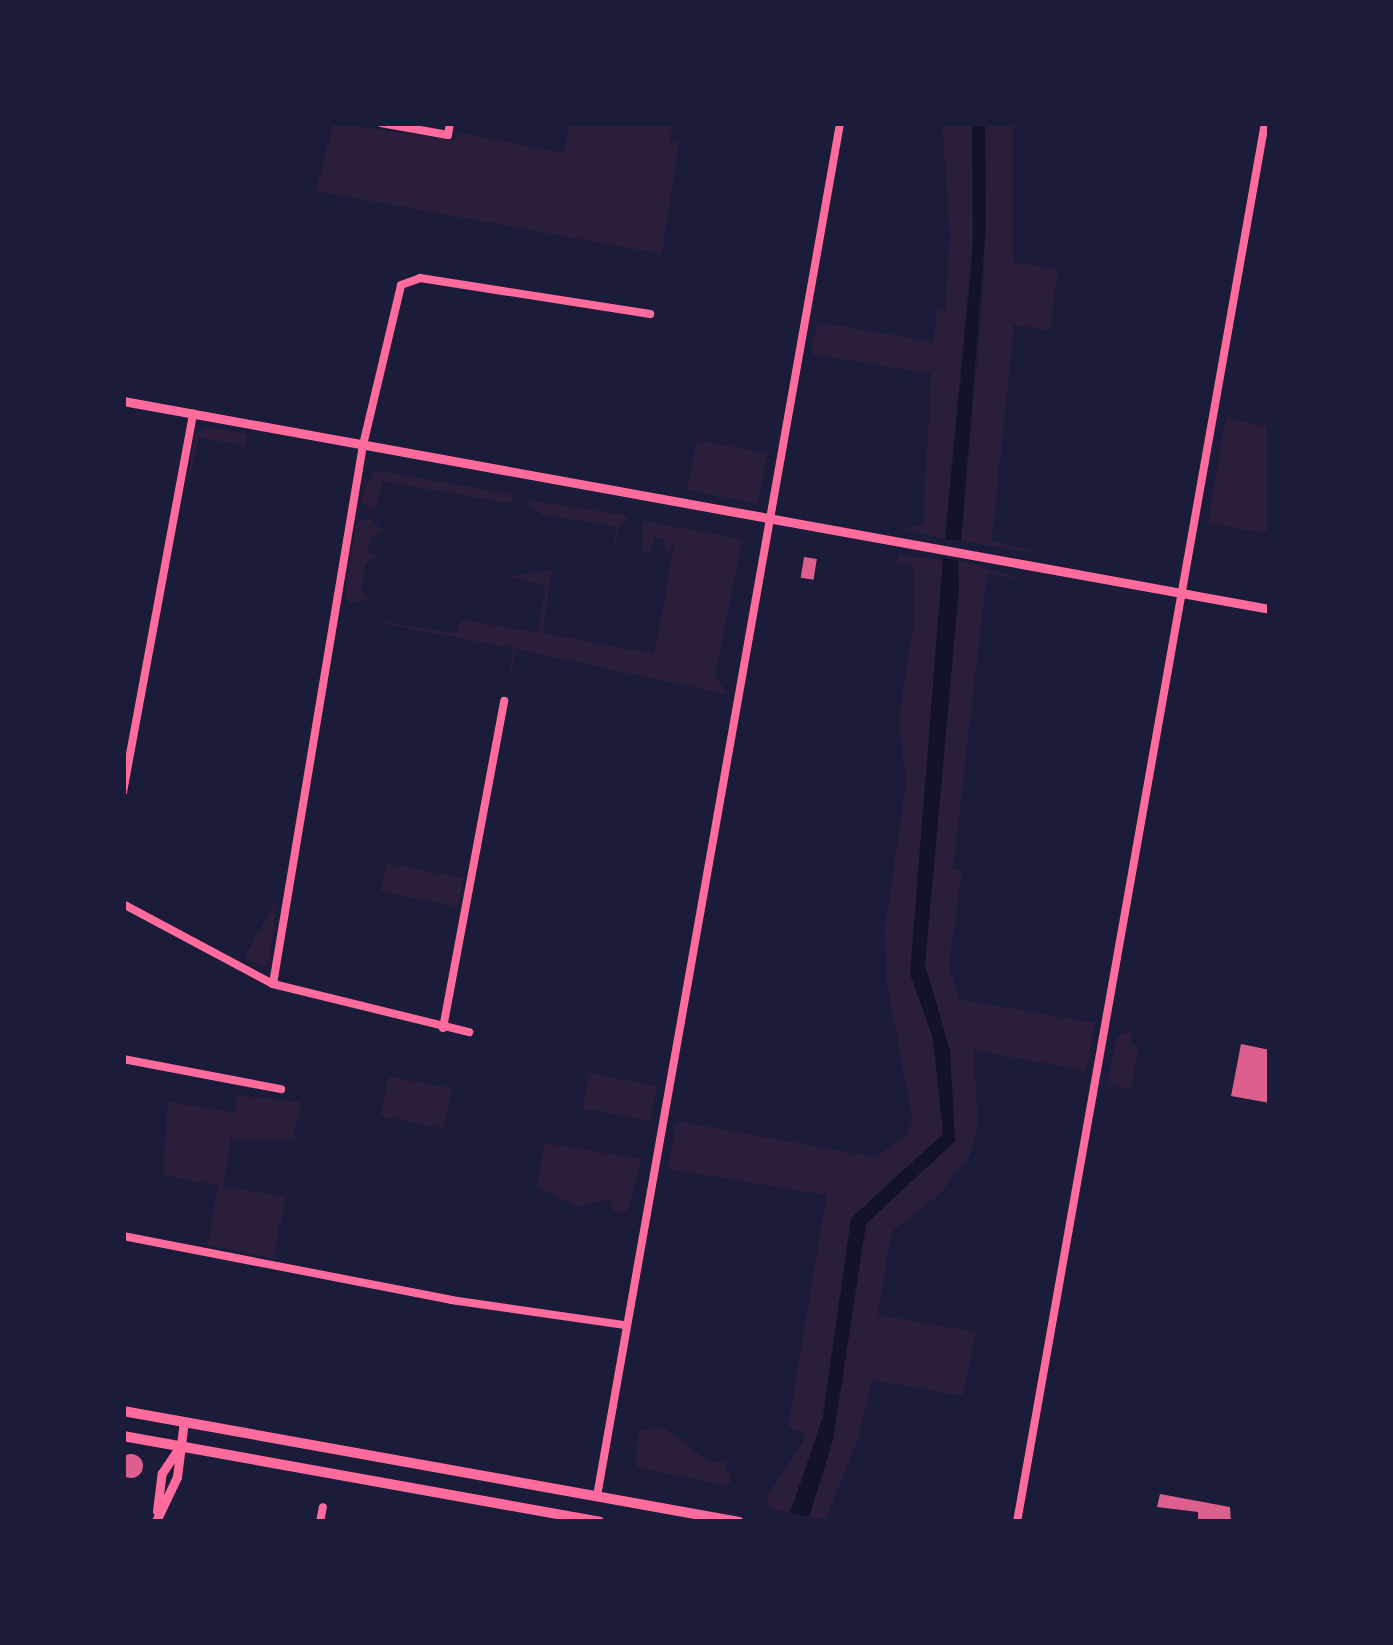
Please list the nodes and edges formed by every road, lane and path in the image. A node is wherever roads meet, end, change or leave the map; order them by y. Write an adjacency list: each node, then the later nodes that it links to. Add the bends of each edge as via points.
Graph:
1 (381, 123): 2 (street, via 448,135)
2 (450, 123)
3 (840, 123): 9 (street)
4 (1265, 123): 10 (street)
5 (650, 314): 8 (street, via 421,278 401,286)
6 (123, 401): 7 (street)
7 (193, 413): 8 (street); 13 (street)
8 (363, 445): 9 (street); 15 (street)
9 (769, 520): 10 (street); 21 (street)
10 (1185, 592): 11 (street); 32 (street)
11 (1270, 609)
12 (504, 700): 16 (street)
13 (123, 792)
14 (123, 904): 15 (street)
15 (273, 984): 16 (street)
16 (443, 1028): 17 (street)
17 (469, 1032)
18 (123, 1059): 19 (street)
19 (281, 1089)
20 (123, 1235): 21 (street, via 451,1300)
21 (626, 1325): 26 (street)
22 (123, 1411): 23 (main road)
23 (184, 1421): 25 (street); 26 (main road)
24 (123, 1436): 25 (main road)
25 (179, 1447): 28 (street, via 162,1473); 30 (main road)
26 (596, 1496): 31 (main road)
27 (323, 1507): 29 (street)
28 (156, 1521)
29 (320, 1522)
30 (599, 1522)
31 (739, 1522)
32 (1017, 1522)

